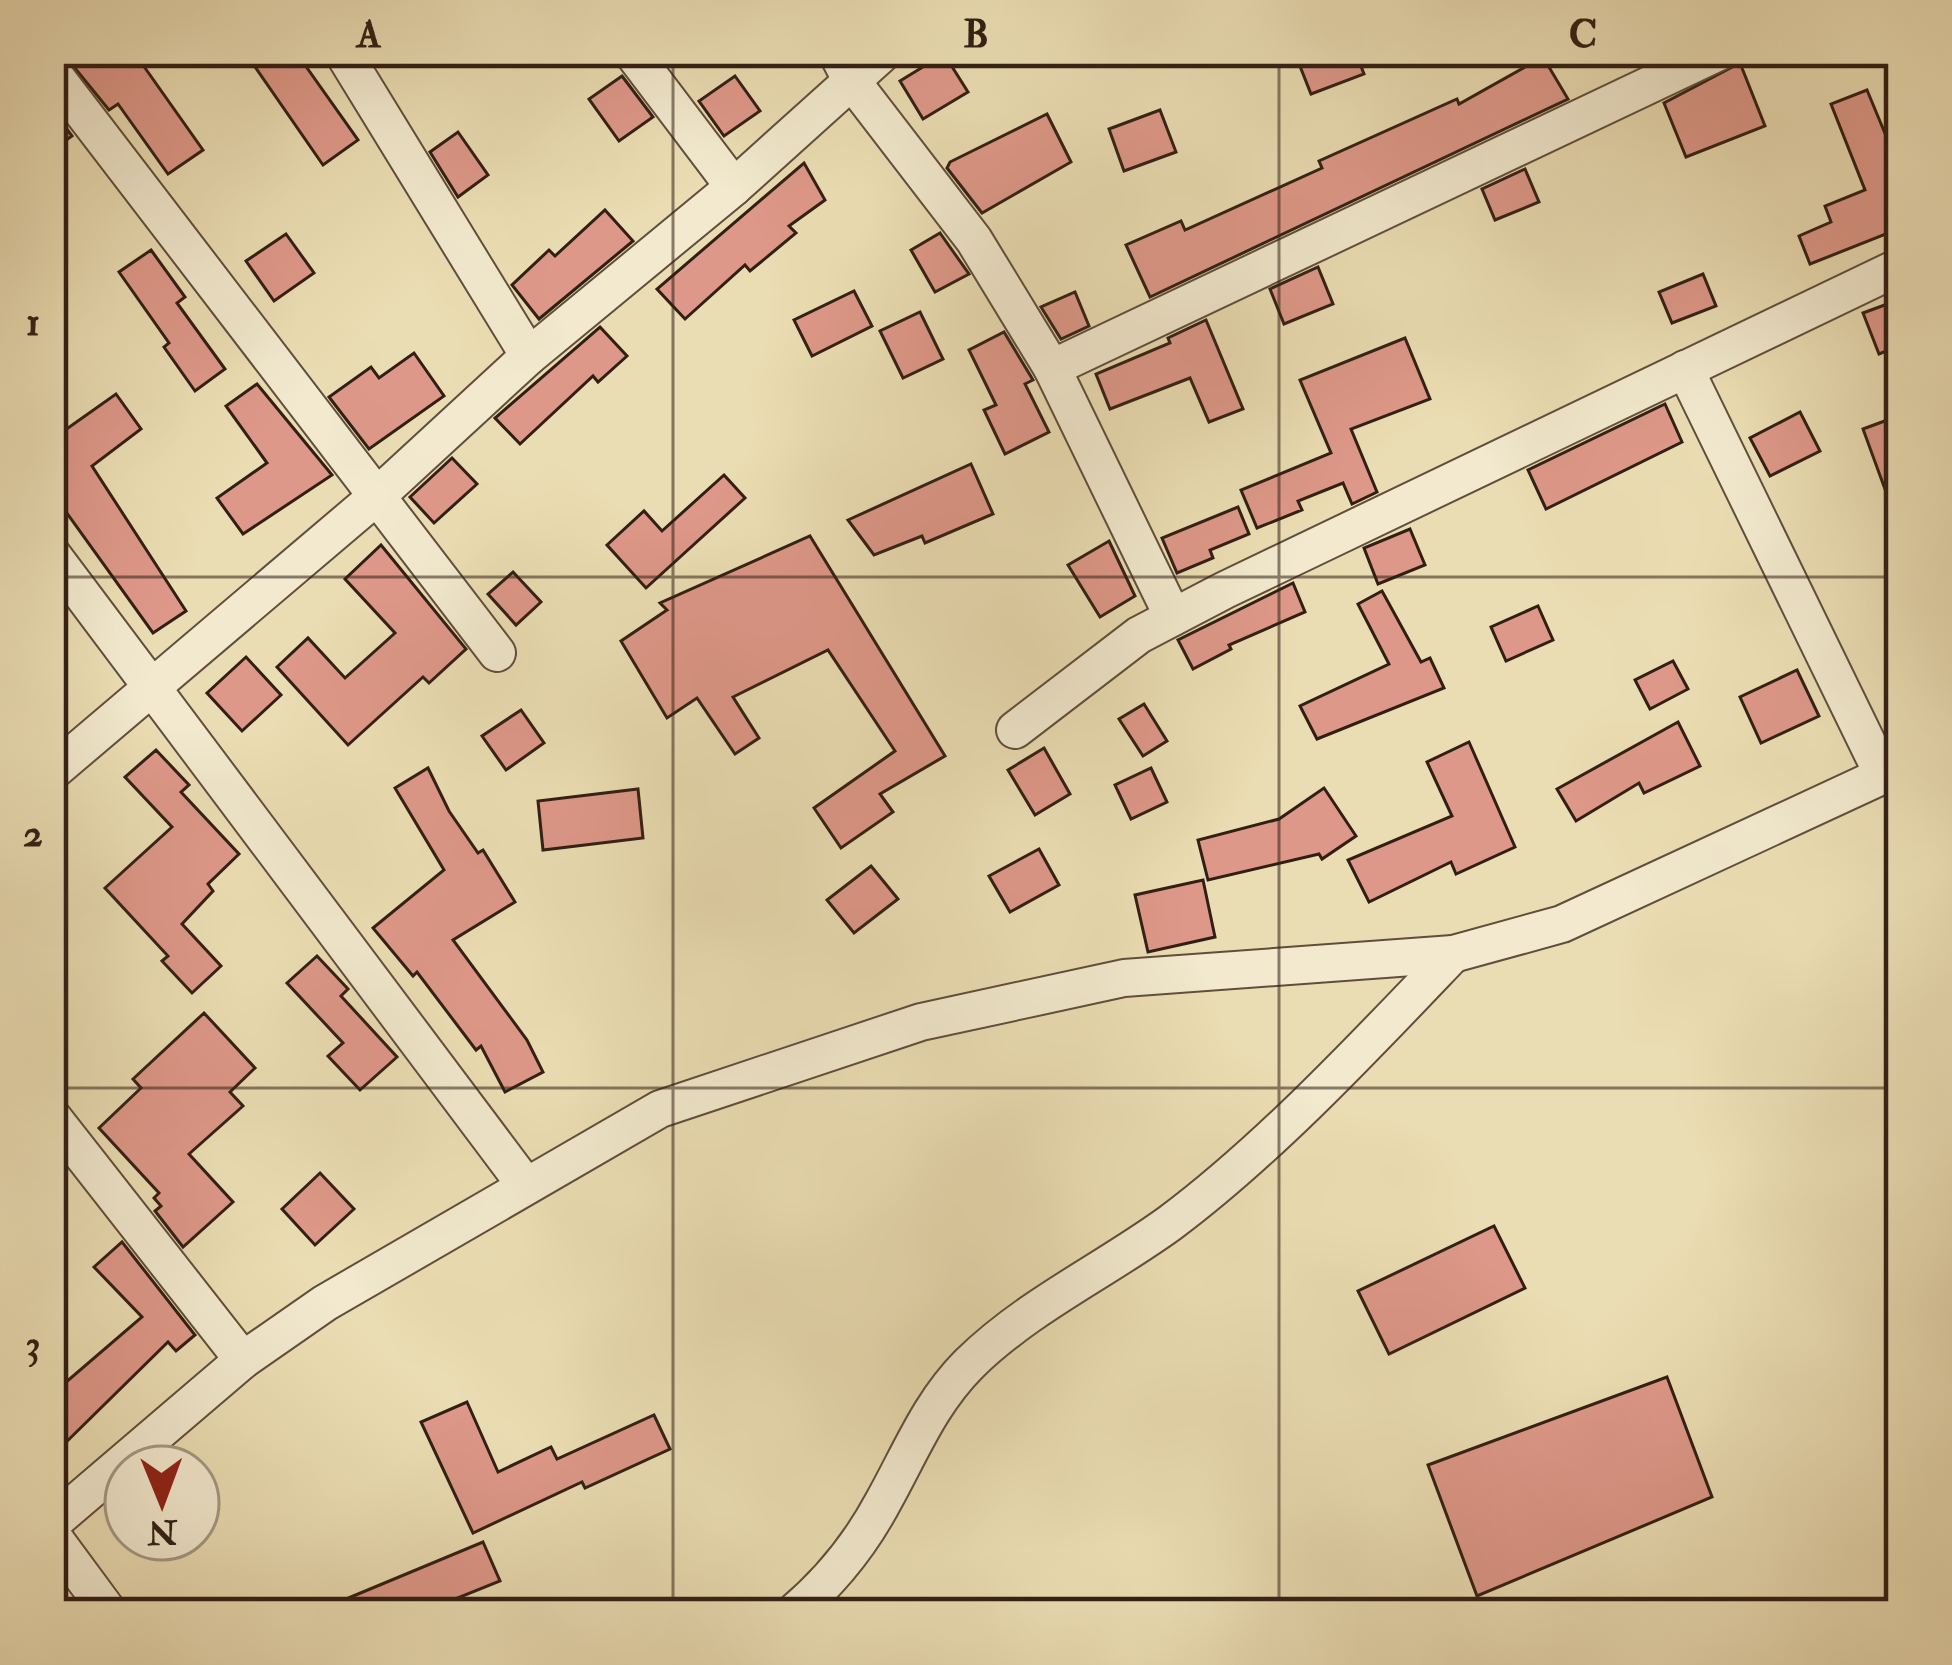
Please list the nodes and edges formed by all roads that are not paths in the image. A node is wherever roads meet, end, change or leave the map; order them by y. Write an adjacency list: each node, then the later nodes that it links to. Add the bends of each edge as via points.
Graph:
1 (343, 51): 9 (street)
2 (632, 51): 7 (street)
3 (885, 51): 5 (street)
4 (1721, 51): 10 (street)
5 (844, 66): 7 (street); 10 (street, via 974,240)
6 (51, 71): 12 (street)
7 (734, 188): 9 (street)
8 (1901, 266): 11 (street)
9 (529, 356): 12 (street)
10 (1052, 368): 14 (street)
11 (1685, 369): 14 (street); 18 (street)
12 (376, 497): 15 (street); 16 (street)
13 (51, 553): 16 (street)
14 (1173, 617): 17 (street)
15 (497, 653)
16 (152, 687): 19 (street); 22 (street)
17 (1015, 730)
18 (1892, 771): 20 (street, via 1562,924)
19 (51, 773)
20 (1454, 954): 22 (street, via 1124,978 920,1022 660,1108); 26 (street, via 1348,1064 1171,1222 1035,1310 968,1365 916,1432 882,1505 828,1583)
21 (51, 1115): 23 (street)
22 (526, 1186): 23 (street)
23 (243, 1360): 24 (street)
24 (51, 1529): 25 (street)
25 (110, 1614)
26 (792, 1614)

